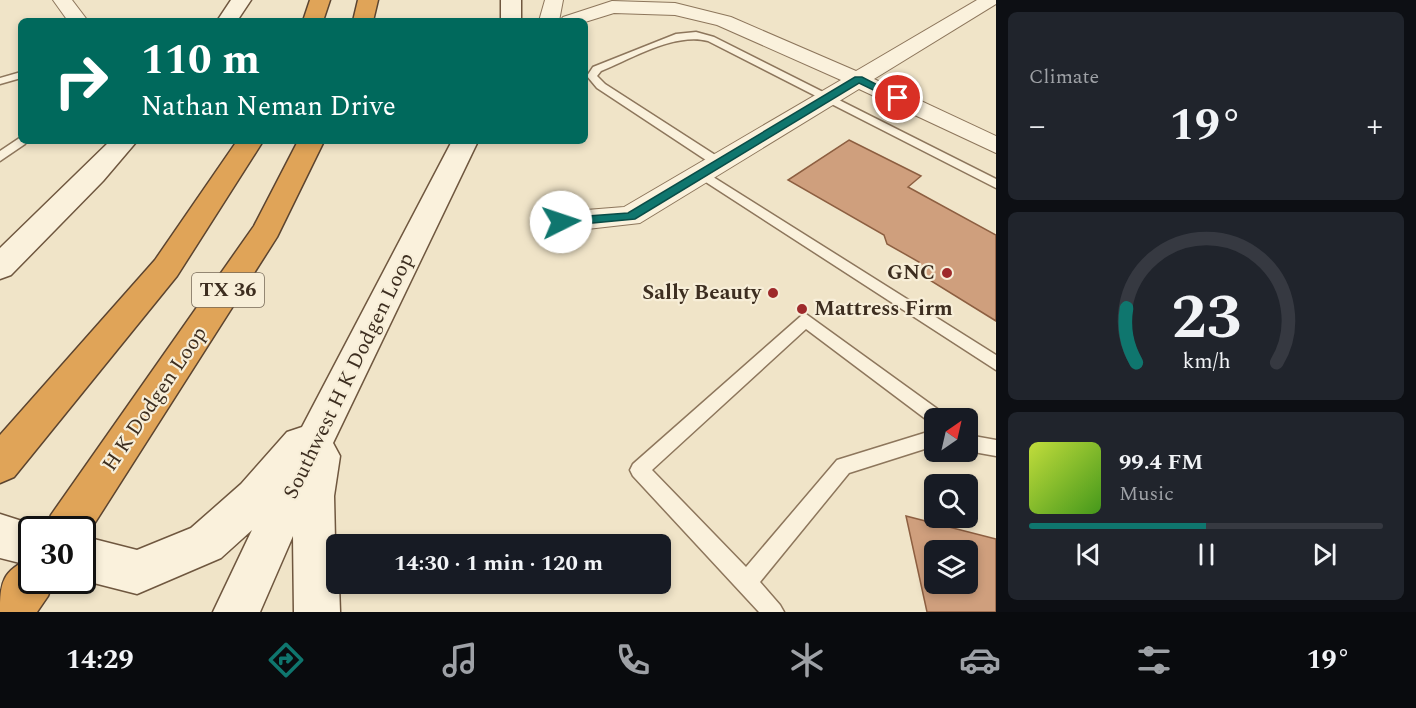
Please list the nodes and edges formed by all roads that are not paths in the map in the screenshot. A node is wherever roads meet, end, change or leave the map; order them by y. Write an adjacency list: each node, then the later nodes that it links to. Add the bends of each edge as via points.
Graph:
1 (62, 0): 9 (street)
2 (241, 0): 10 (main road)
3 (320, 0): 11 (highway)
4 (369, 0): 12 (highway)
5 (511, 0): 13 (main road)
6 (554, 0): 14 (street)
7 (705, 0): 16 (street, via 781,25)
8 (993, 0): 16 (street)
9 (76, 18)
10 (229, 18)
11 (314, 18)
12 (364, 18)
13 (511, 18)
14 (550, 18)
15 (579, 18): 16 (street, via 612,7 675,9 724,21)
16 (867, 74): 19 (street); 20 (street); 26 (street)
17 (18, 77): 18 (lane)
18 (0, 81)
19 (827, 98): 28 (street); 28 (lane, via 696,35 679,36 597,69 592,76 601,86); 29 (lane)
20 (996, 124)
21 (18, 143): 27 (lane)
22 (121, 144): 31 (main road)
23 (248, 144): 38 (highway, TX 36, via 165,268)
24 (310, 144): 39 (highway, H K Dodgen Loop / TX 36, via 267,231)
25 (464, 144): 34 (main road, Southwest H K Dodgen Loop)
26 (996, 145)
27 (0, 157)
28 (710, 168): 30 (street, via 630,216); 32 (lane)
29 (996, 184)
30 (561, 222)
31 (0, 267)
32 (996, 363)
33 (924, 408): 43 (lane, via 806,320 639,470)
34 (329, 410): 42 (main road, via 256,498 206,543 137,572); 46 (main road, Southwest H K Dodgen Loop); 47 (main road, via 313,496)
35 (924, 441): 43 (lane, via 843,466)
36 (978, 444): 37 (lane)
37 (996, 447)
38 (0, 464)
39 (76, 516)
40 (0, 536): 41 (main road)
41 (18, 540)
42 (96, 562)
43 (747, 582): 48 (lane)
44 (22, 594): 45 (highway)
45 (9, 612)
46 (236, 612)
47 (317, 612)
48 (773, 612)

